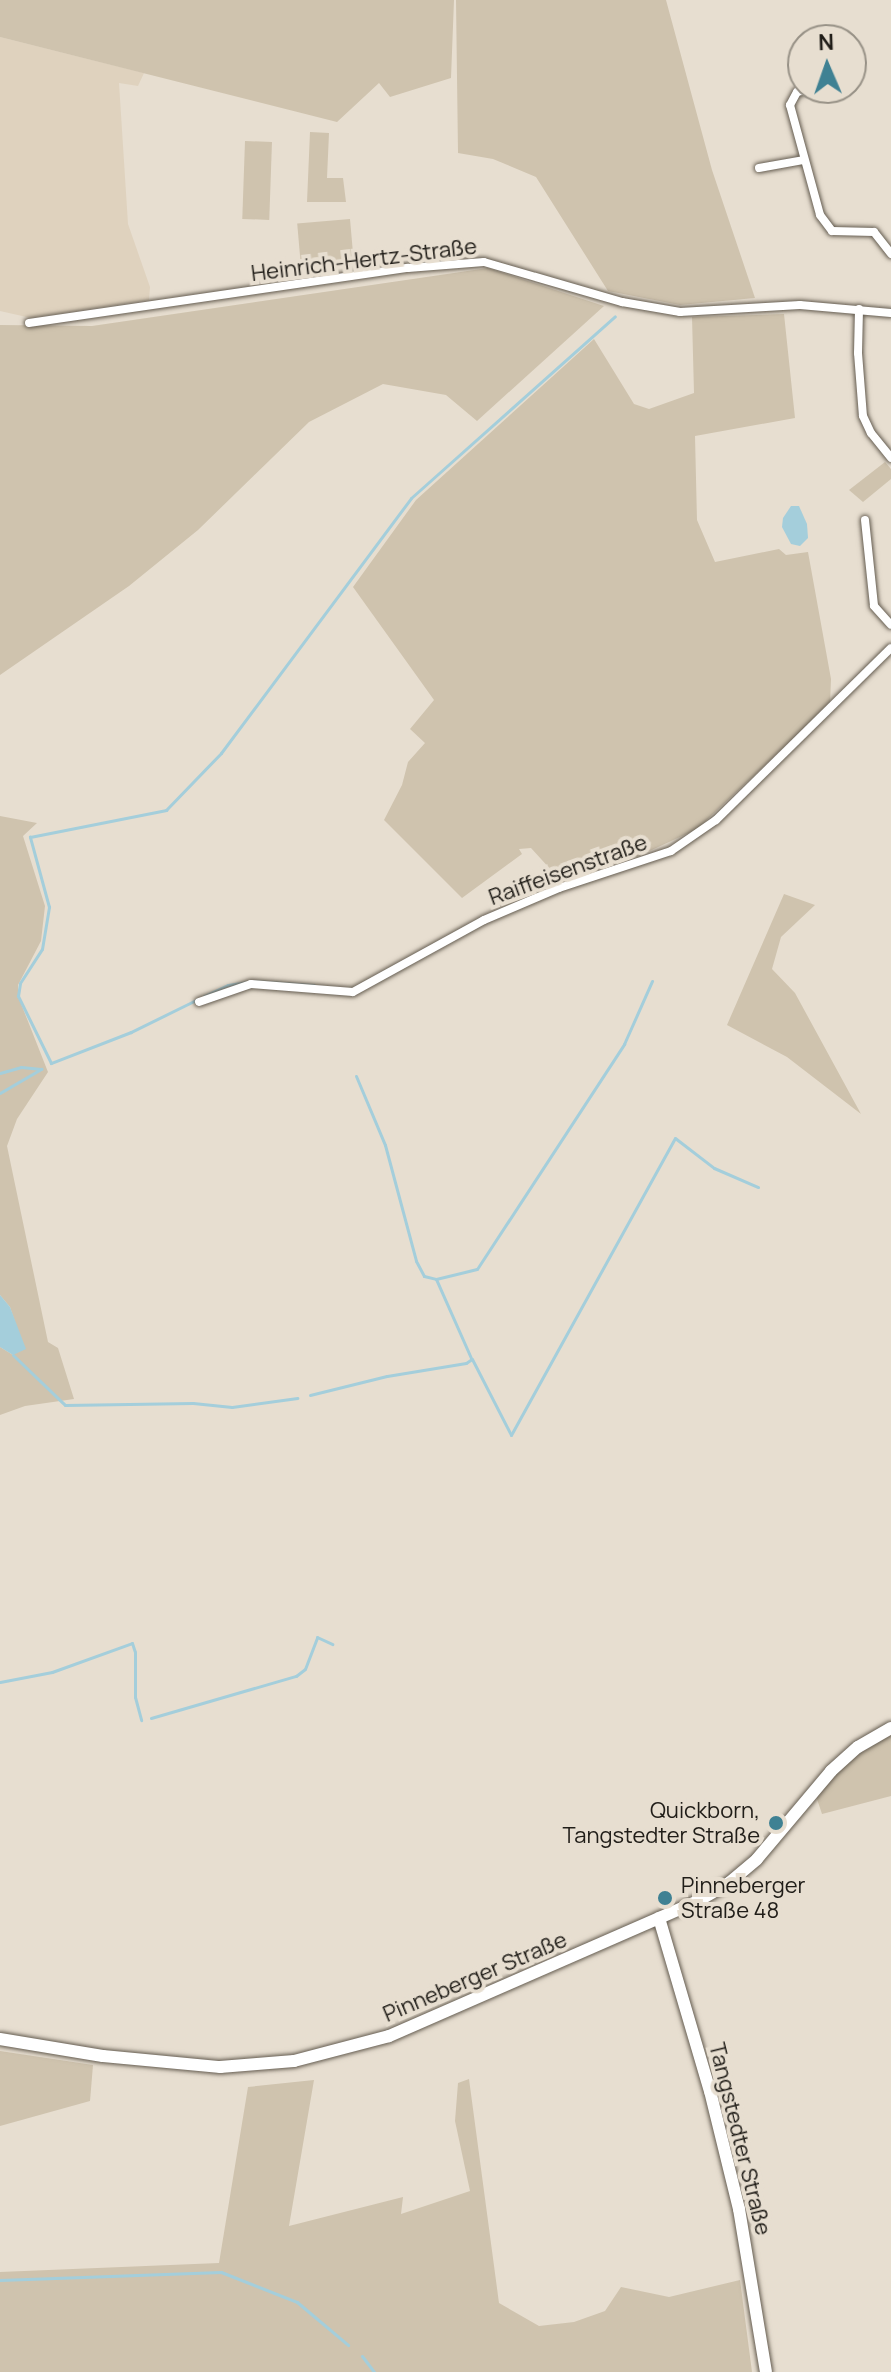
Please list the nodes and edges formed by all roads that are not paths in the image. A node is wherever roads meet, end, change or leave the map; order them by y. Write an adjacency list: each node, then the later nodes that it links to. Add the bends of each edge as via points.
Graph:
1 (792, 104): 2 (street)
2 (804, 160): 3 (street); 4 (street, via 824,225 838,232 874,232)
3 (759, 168)
4 (891, 254)
5 (859, 309): 6 (street, Heinrich-Hertz-Straße); 7 (street, Heinrich-Hertz-Straße, via 800,305 680,312 622,302 484,262 408,268); 8 (street, via 863,416)
6 (891, 313)
7 (29, 323)
8 (891, 458)
9 (865, 520): 10 (street, via 874,606)
10 (891, 625)
11 (891, 648): 12 (street, Raiffeisenstraße, via 716,820 671,851 559,888 484,920 353,992 251,984)
12 (199, 1002)
13 (891, 1728): 14 (main road, Pinneberger Straße, via 831,1771 757,1859 730,1882)
14 (659, 1918): 15 (main road, Pinneberger Straße, via 389,2036 294,2061 177,2065); 16 (main road, Tangstedter Straße, via 739,2209)
15 (0, 2039)
16 (766, 2372)

